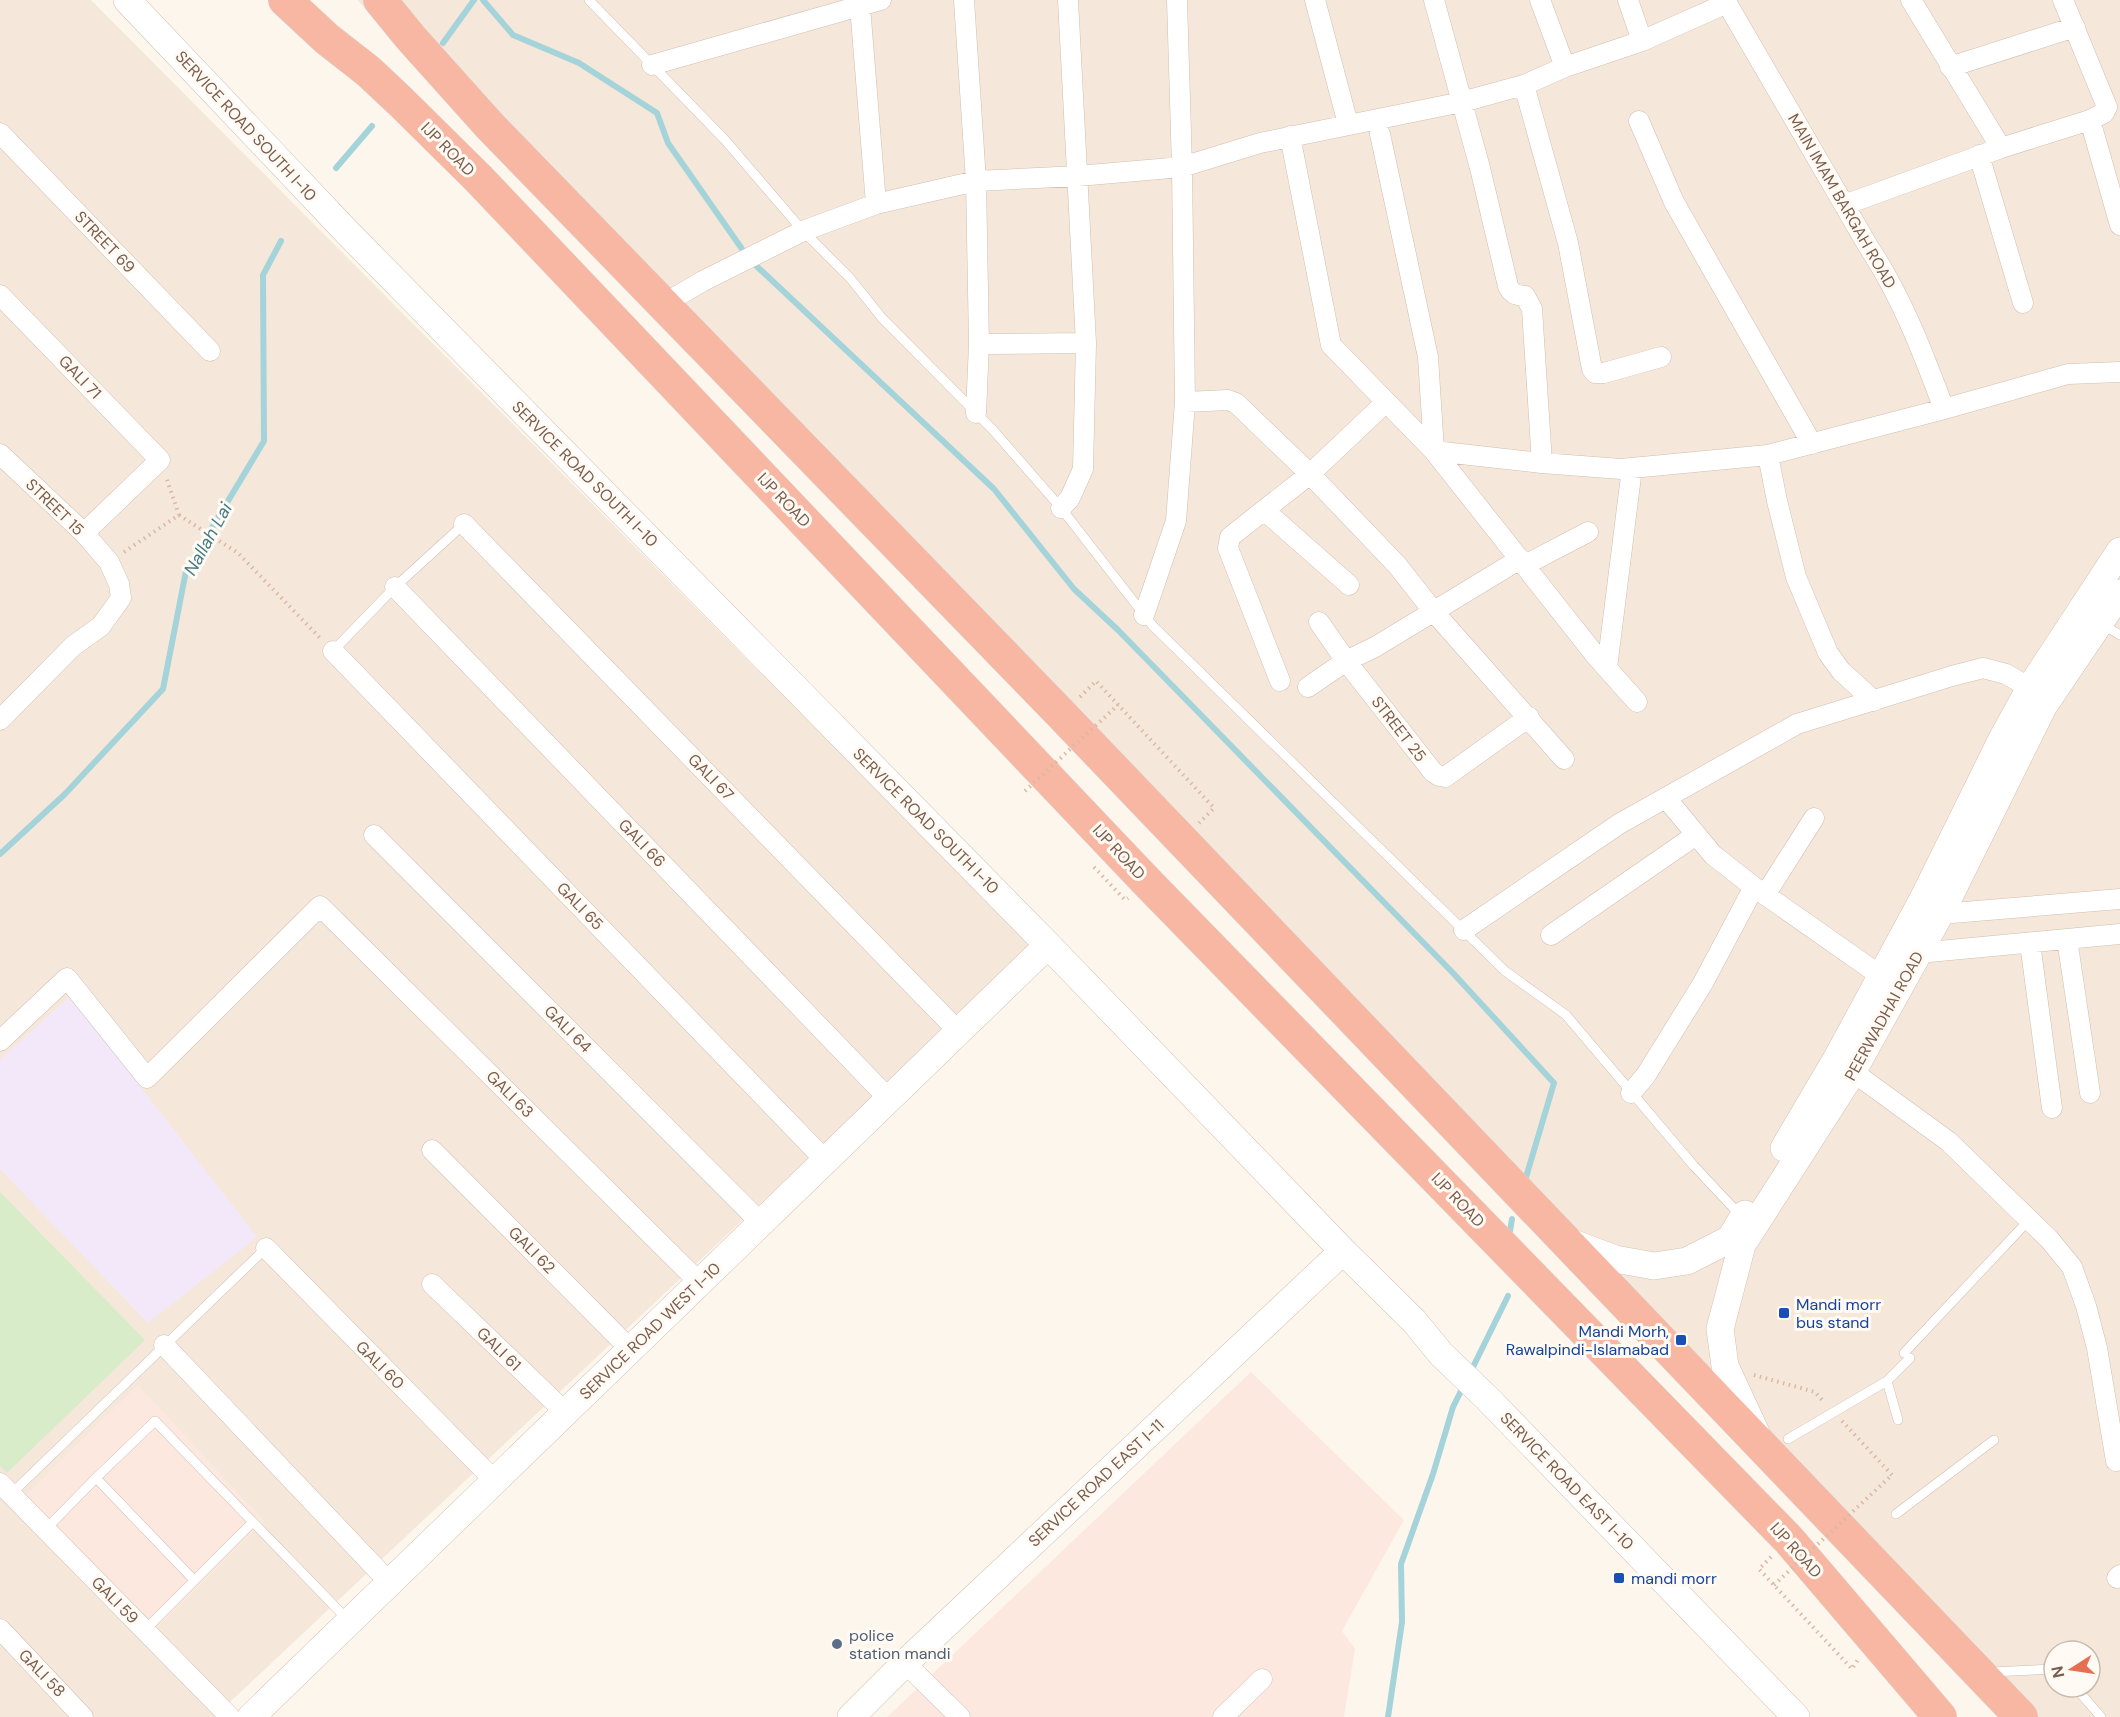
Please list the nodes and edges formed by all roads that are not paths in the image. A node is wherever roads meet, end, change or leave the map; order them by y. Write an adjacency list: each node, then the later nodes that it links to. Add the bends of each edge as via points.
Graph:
1 (127, 0): 97 (main road, SERVICE ROAD SOUTH I-10, via 345,230)
2 (285, 0): 19 (highway, IJP ROAD)
3 (310, 0): 19 (highway)
4 (380, 0): 43 (highway, via 489,125)
5 (589, 0): 21 (lane)
6 (881, 0): 17 (street)
7 (964, 0): 36 (street)
8 (1068, 0): 35 (street)
9 (1177, 0): 34 (street)
10 (1315, 0): 28 (street)
11 (1434, 0): 25 (street)
12 (1540, 0): 22 (street)
13 (1628, 0): 20 (street)
14 (1911, 0): 23 (street)
15 (2063, 0): 18 (street)
16 (1726, 2): 20 (street); 38 (street, MAIN IMAM BARGAH ROAD)
17 (860, 6): 21 (street); 37 (street)
18 (2075, 27): 23 (street); 26 (street, via 2107,107)
19 (327, 39): 148 (highway, IJP ROAD, via 392,93 478,178 1146,881 1789,1540)
20 (1642, 41): 22 (street)
21 (652, 65): 40 (lane, via 725,140)
22 (1565, 66): 24 (street)
23 (1950, 67): 32 (street)
24 (1524, 85): 25 (street); 47 (street, via 1568,243 1592,369 1604,373)
25 (1462, 102): 28 (street); 57 (street, via 1508,286 1515,294 1525,296 1532,309)
26 (2090, 120): 32 (street); 39 (street)
27 (1639, 121): 53 (street, via 1674,202)
28 (1348, 124): 31 (street)
29 (0, 133): 46 (street, STREET 69)
30 (1380, 134): 54 (street, via 1428,357)
31 (1290, 136): 34 (street); 50 (street, via 1331,345)
32 (2001, 148): 33 (street)
33 (1979, 155): 38 (street); 42 (street)
34 (1182, 167): 35 (street); 49 (street)
35 (1078, 176): 36 (street); 44 (street)
36 (976, 181): 37 (street); 45 (street)
37 (876, 204): 40 (street)
38 (1844, 205): 51 (street, MAIN IMAM BARGAH ROAD, via 1904,307)
39 (2120, 225)
40 (803, 231): 43 (street); 52 (lane)
41 (0, 295): 64 (street, GALI 71, via 160,460)
42 (2023, 303)
43 (662, 304): 112 (highway, via 1061,714)
44 (1086, 343): 45 (street); 60 (street, via 1083,469)
45 (979, 344): 52 (street)
46 (210, 351)
47 (1660, 357)
48 (2120, 372): 51 (street, via 2068,374)
49 (1185, 402): 59 (street, via 1236,403); 71 (street, via 1176,520)
50 (1386, 402): 54 (street); 59 (street)
51 (1944, 409): 53 (street)
52 (976, 413): 60 (lane)
53 (1812, 444): 56 (street)
54 (1434, 451): 57 (street); 66 (street)
55 (0, 454): 64 (street, STREET 15)
56 (1768, 455): 58 (street); 80 (street, via 1796,577 1828,653 1841,672)
57 (1542, 463): 58 (street)
58 (1632, 468): 76 (street)
59 (1310, 474): 61 (street); 70 (street, via 1397,565)
60 (1061, 508): 71 (lane)
61 (1264, 510): 67 (street); 77 (street, via 1230,537 1228,548)
62 (464, 524): 68 (lane); 100 (street, GALI 67)
63 (1588, 532): 66 (street)
64 (84, 533): 83 (street, STREET 15, via 109,562 121,597 101,626 73,646)
65 (2120, 551): 79 (main road)
66 (1523, 562): 70 (street); 76 (street)
67 (1349, 585)
68 (395, 587): 74 (lane); 105 (street, GALI 66)
69 (2120, 593): 72 (main road, PEERWADHAI ROAD)
70 (1434, 612): 75 (street); 82 (street)
71 (1144, 615): 92 (lane)
72 (2111, 621): 79 (main road, PEERWADHAI ROAD)
73 (1319, 622): 75 (street, STREET 25)
74 (333, 651): 108 (street, GALI 65)
75 (1346, 661): 78 (street); 82 (street, STREET 25, via 1439,776 1445,777)
76 (1607, 668): 81 (street)
77 (1280, 681)
78 (1308, 687)
79 (2037, 698): 80 (street, via 2006,674 1983,668); 91 (main road, PEERWADHAI ROAD); 99 (main road, via 2002,739)
80 (1874, 701): 85 (street, via 1797,724)
81 (1637, 702)
82 (1528, 717): 84 (street)
83 (0, 720)
84 (1564, 759)
85 (1666, 798): 88 (street); 92 (street, via 1619,824)
86 (1814, 818): 89 (street)
87 (374, 835): 111 (street, GALI 64)
88 (1696, 835): 89 (street, via 1713,855); 93 (street)
89 (1760, 891): 99 (street); 103 (street)
90 (2120, 899): 91 (street)
91 (1940, 914): 98 (main road, PEERWADHAI ROAD)
92 (1464, 930): 103 (lane, via 1505,971 1566,1015)
93 (1551, 934)
94 (2120, 934): 95 (street)
95 (2067, 939): 96 (street); 104 (street)
96 (2030, 943): 98 (street); 106 (street)
97 (1048, 945): 100 (main road, SERVICE ROAD WEST I-10); 114 (main road, SERVICE ROAD SOUTH I-10)
98 (1918, 953): 102 (main road, PEERWADHAI ROAD)
99 (1881, 976): 109 (main road)
100 (958, 1031): 105 (main road, SERVICE ROAD WEST I-10)
101 (0, 1041): 115 (street, GALI 63, via 67,978 147,1078 320,906)
102 (1853, 1072): 110 (street, via 1948,1141); 123 (main road, PEERWADHAI ROAD, via 1742,1245 1720,1329 1725,1366)
103 (1631, 1093): 109 (lane)
104 (2090, 1093)
105 (890, 1099): 108 (main road, SERVICE ROAD WEST I-10)
106 (2052, 1108)
107 (432, 1150): 118 (street, GALI 62)
108 (826, 1161): 111 (main road, SERVICE ROAD WEST I-10)
109 (1743, 1217): 112 (main road, via 1730,1239 1687,1261 1654,1266 1615,1259)
110 (2029, 1220): 119 (lane); 124 (street, via 2072,1267 2097,1348)
111 (761, 1223): 115 (main road, SERVICE ROAD WEST I-10)
112 (1563, 1240): 123 (highway)
113 (266, 1248): 117 (lane); 126 (street, GALI 60)
114 (1343, 1251): 136 (main road, SERVICE ROAD EAST I-11); 147 (main road, SERVICE ROAD EAST I-10)
115 (700, 1283): 118 (main road, SERVICE ROAD WEST I-10)
116 (432, 1284): 120 (street, GALI 61)
117 (164, 1346): 127 (lane); 132 (street)
118 (631, 1350): 120 (main road, SERVICE ROAD WEST I-10)
119 (1887, 1381): 121 (lane); 123 (lane)
120 (566, 1413): 126 (main road, SERVICE ROAD WEST I-10)
121 (1898, 1420)
122 (1994, 1440): 128 (lane)
123 (1776, 1444): 138 (highway)
124 (2119, 1463)
125 (96, 1478): 129 (lane, via 155,1421); 130 (lane); 131 (lane)
126 (495, 1481): 132 (main road, SERVICE ROAD WEST I-10)
127 (6, 1488): 130 (street, GALI 59)
128 (1896, 1514)
129 (253, 1522): 131 (lane); 133 (lane)
130 (46, 1529): 135 (street, GALI 59)
131 (194, 1580): 135 (lane)
132 (390, 1583): 133 (main road, SERVICE ROAD WEST I-10)
133 (350, 1622): 143 (main road, SERVICE ROAD WEST I-10)
134 (0, 1629): 141 (street, GALI 58)
135 (145, 1630): 142 (street, GALI 59)
136 (905, 1663): 144 (main road, SERVICE ROAD EAST I-11); 145 (street)
137 (2042, 1670): 138 (lane)
138 (1979, 1673): 149 (highway)
139 (1262, 1679): 146 (street)
140 (2085, 1699): 150 (lane)
141 (84, 1717)
142 (230, 1717)
143 (251, 1717)
144 (851, 1717)
145 (960, 1717)
146 (1223, 1717)
147 (1796, 1717)
148 (1940, 1717)
149 (2021, 1717)
150 (2101, 1717)

